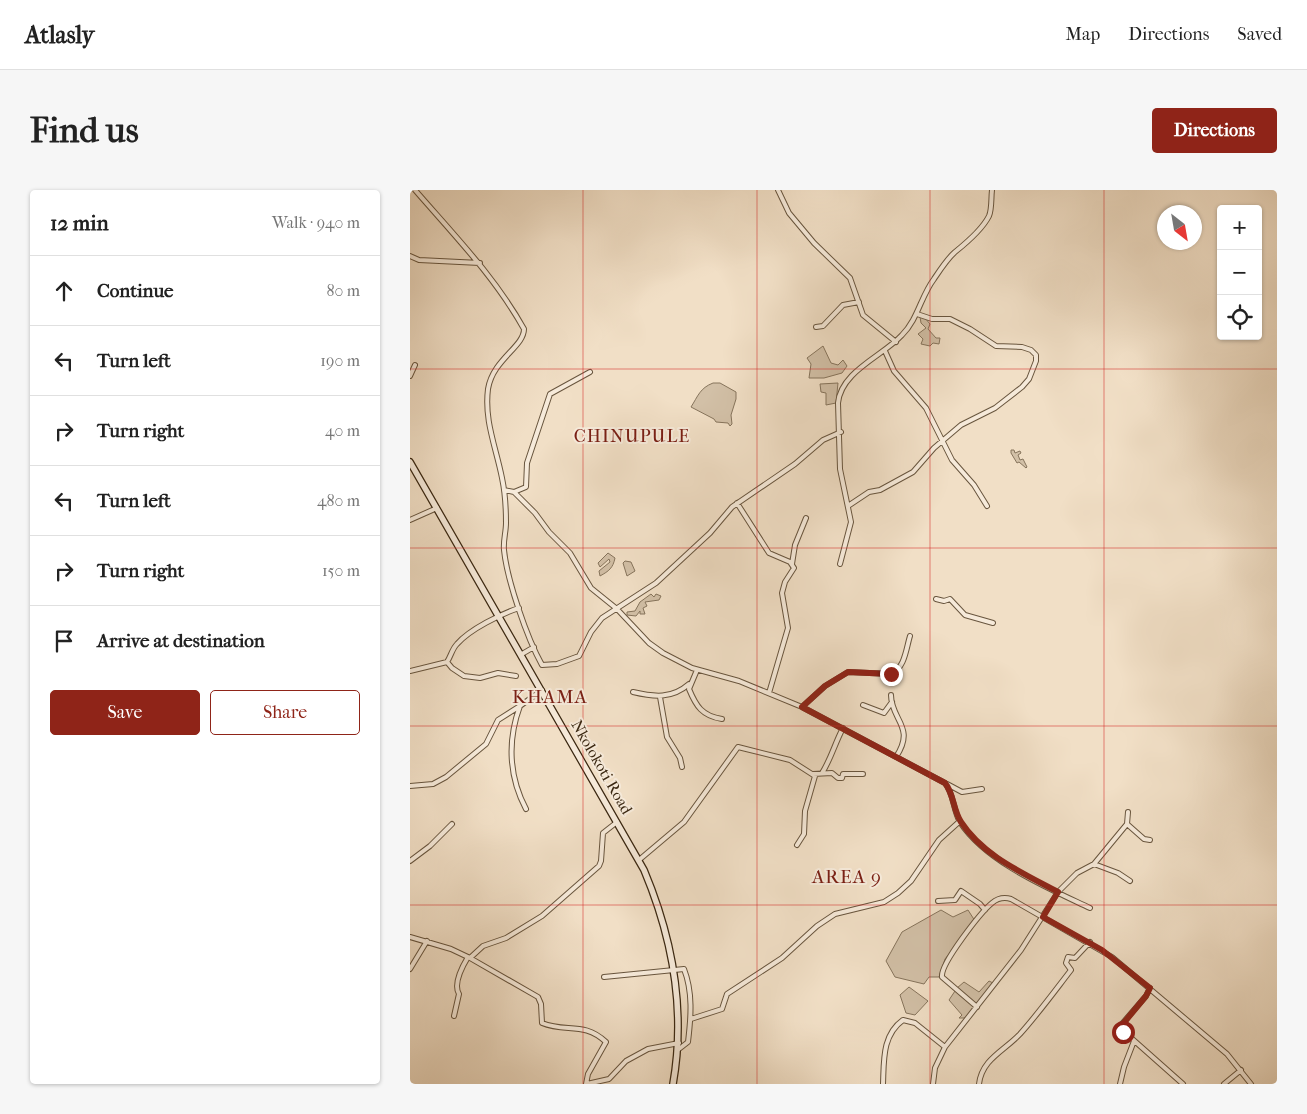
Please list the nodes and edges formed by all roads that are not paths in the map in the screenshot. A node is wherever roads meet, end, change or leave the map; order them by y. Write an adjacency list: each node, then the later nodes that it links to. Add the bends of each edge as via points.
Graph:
1 (415, 190): 5 (street)
2 (778, 190): 6 (street, via 790,213 814,243 847,274)
3 (992, 190): 7 (street, via 989,216 935,277)
4 (410, 256): 5 (street, via 419,260)
5 (480, 263): 17 (street, via 524,329 521,341 494,370 488,389 490,433)
6 (859, 302): 8 (street, via 843,305 828,322); 9 (street, via 864,317)
7 (917, 314): 9 (street); 15 (street, via 932,319 950,319 996,346 1031,350 1036,359 1029,379 1022,387 995,408 961,424)
8 (816, 327)
9 (896, 342): 10 (street)
10 (885, 351): 14 (street, via 861,368 842,390 838,402); 15 (street, via 894,371 926,408)
11 (415, 365): 13 (street)
12 (590, 372): 18 (street, via 550,394 527,463 526,487)
13 (410, 376)
14 (841, 432): 19 (street, via 823,440 795,464); 20 (street, via 840,469)
15 (943, 441): 20 (street, via 913,472 880,490 869,492); 21 (street, via 952,460)
16 (410, 462): 22 (main road, Nkolokoti Road)
17 (504, 490): 18 (street); 28 (street, via 504,548)
18 (514, 492): 29 (street, via 570,553 591,588)
19 (737, 504): 25 (street, via 769,553); 29 (street, via 656,583)
20 (848, 506): 26 (street, via 851,522)
21 (987, 506)
22 (437, 508): 24 (street); 30 (main road, Nkolokoti Road)
23 (806, 518): 25 (street, via 795,545)
24 (410, 520)
25 (792, 564): 42 (street, via 794,568 782,593 788,628)
26 (840, 564)
27 (936, 598): 31 (street, via 950,599 965,615)
28 (519, 608): 30 (street); 33 (street)
29 (617, 609): 33 (street, via 602,618 575,658 546,666); 36 (street, via 648,643 675,661)
30 (499, 615): 34 (main road, Nkolokoti Road); 35 (street, via 459,641)
31 (993, 623)
32 (910, 636): 48 (street, via 896,672 848,672 825,686)
33 (534, 647): 34 (street)
34 (522, 654): 40 (main road, Nkolokoti Road)
35 (447, 662): 37 (street); 38 (street, via 464,676 480,678 498,673)
36 (697, 670): 39 (street); 42 (street)
37 (410, 671)
38 (516, 676)
39 (689, 684): 44 (street, via 680,691); 49 (street, via 700,710)
40 (542, 690): 47 (street); 62 (main road, Nkolokoti Road)
41 (633, 692): 44 (street)
42 (769, 692): 48 (street)
43 (891, 695): 45 (street)
44 (660, 697): 52 (street, via 666,737)
45 (892, 702): 46 (street, via 884,713); 51 (street, via 905,737)
46 (863, 705)
47 (520, 706): 57 (street, via 498,720 486,744 446,777 433,784); 59 (street, via 510,762)
48 (802, 707): 50 (street)
49 (722, 719)
50 (843, 728): 51 (street); 53 (street)
51 (896, 757): 56 (street)
52 (682, 767)
53 (822, 773): 54 (street); 55 (street, via 832,773 838,778 843,774)
54 (813, 774): 66 (street, via 815,778 804,818 804,834); 67 (street, via 772,754 736,747 684,822)
55 (863, 774)
56 (945, 783): 58 (street, via 962,792); 61 (street)
57 (410, 786)
58 (982, 789)
59 (526, 809)
60 (1128, 812): 64 (street)
61 (960, 821): 71 (street, via 985,850); 86 (street, via 939,840 911,881 898,893 884,902 835,914 782,958 728,994 722,1009)
62 (617, 822): 67 (main road, Nkolokoti Road); 79 (street, via 603,833 599,866 574,890 542,916 506,938 483,946)
63 (452, 824): 68 (street)
64 (1127, 824): 65 (street, via 1144,839); 69 (street)
65 (1150, 840)
66 (797, 845)
67 (640, 860): 81 (main road, Nkolokoti Road, via 664,923)
68 (410, 861)
69 (1094, 864): 70 (street); 71 (street, via 1077,873)
70 (1130, 881)
71 (1058, 892): 73 (street); 75 (street)
72 (938, 901): 74 (street, via 956,900 961,891)
73 (1090, 908)
74 (985, 910): 75 (street, via 997,900 1008,898); 84 (street, via 947,960 942,972 942,977)
75 (1043, 917): 78 (street); 84 (street)
76 (410, 936): 77 (street)
77 (427, 941): 79 (street); 80 (street)
78 (1090, 942): 83 (street); 95 (street, via 1075,958 1068,957 1066,963 1071,970 1018,1036 992,1058 980,1075)
79 (469, 958): 85 (street, via 457,980 459,994); 91 (street, via 538,997 542,1004 542,1023 582,1028 606,1042 588,1074)
80 (410, 969)
81 (674, 969): 82 (street); 86 (street, via 685,971); 88 (main road, Nkolokoti Road)
82 (604, 977)
83 (1150, 988): 87 (street, via 1122,1025 1122,1031); 90 (street, via 1227,1054)
84 (976, 1007): 89 (street)
85 (454, 1016)
86 (691, 1019): 88 (street, via 688,1042)
87 (1134, 1041): 96 (street); 97 (street)
88 (679, 1046): 91 (street, via 648,1049 626,1061 609,1079); 92 (main road, Nkolokoti Road)
89 (945, 1047): 93 (street, via 915,1023 903,1020 891,1033 886,1045); 94 (street)
90 (1241, 1070): 98 (street); 99 (street)
91 (587, 1084)
92 (674, 1084)
93 (883, 1084)
94 (933, 1084)
95 (979, 1084)
96 (1120, 1084)
97 (1183, 1084)
98 (1224, 1084)
99 (1251, 1084)

